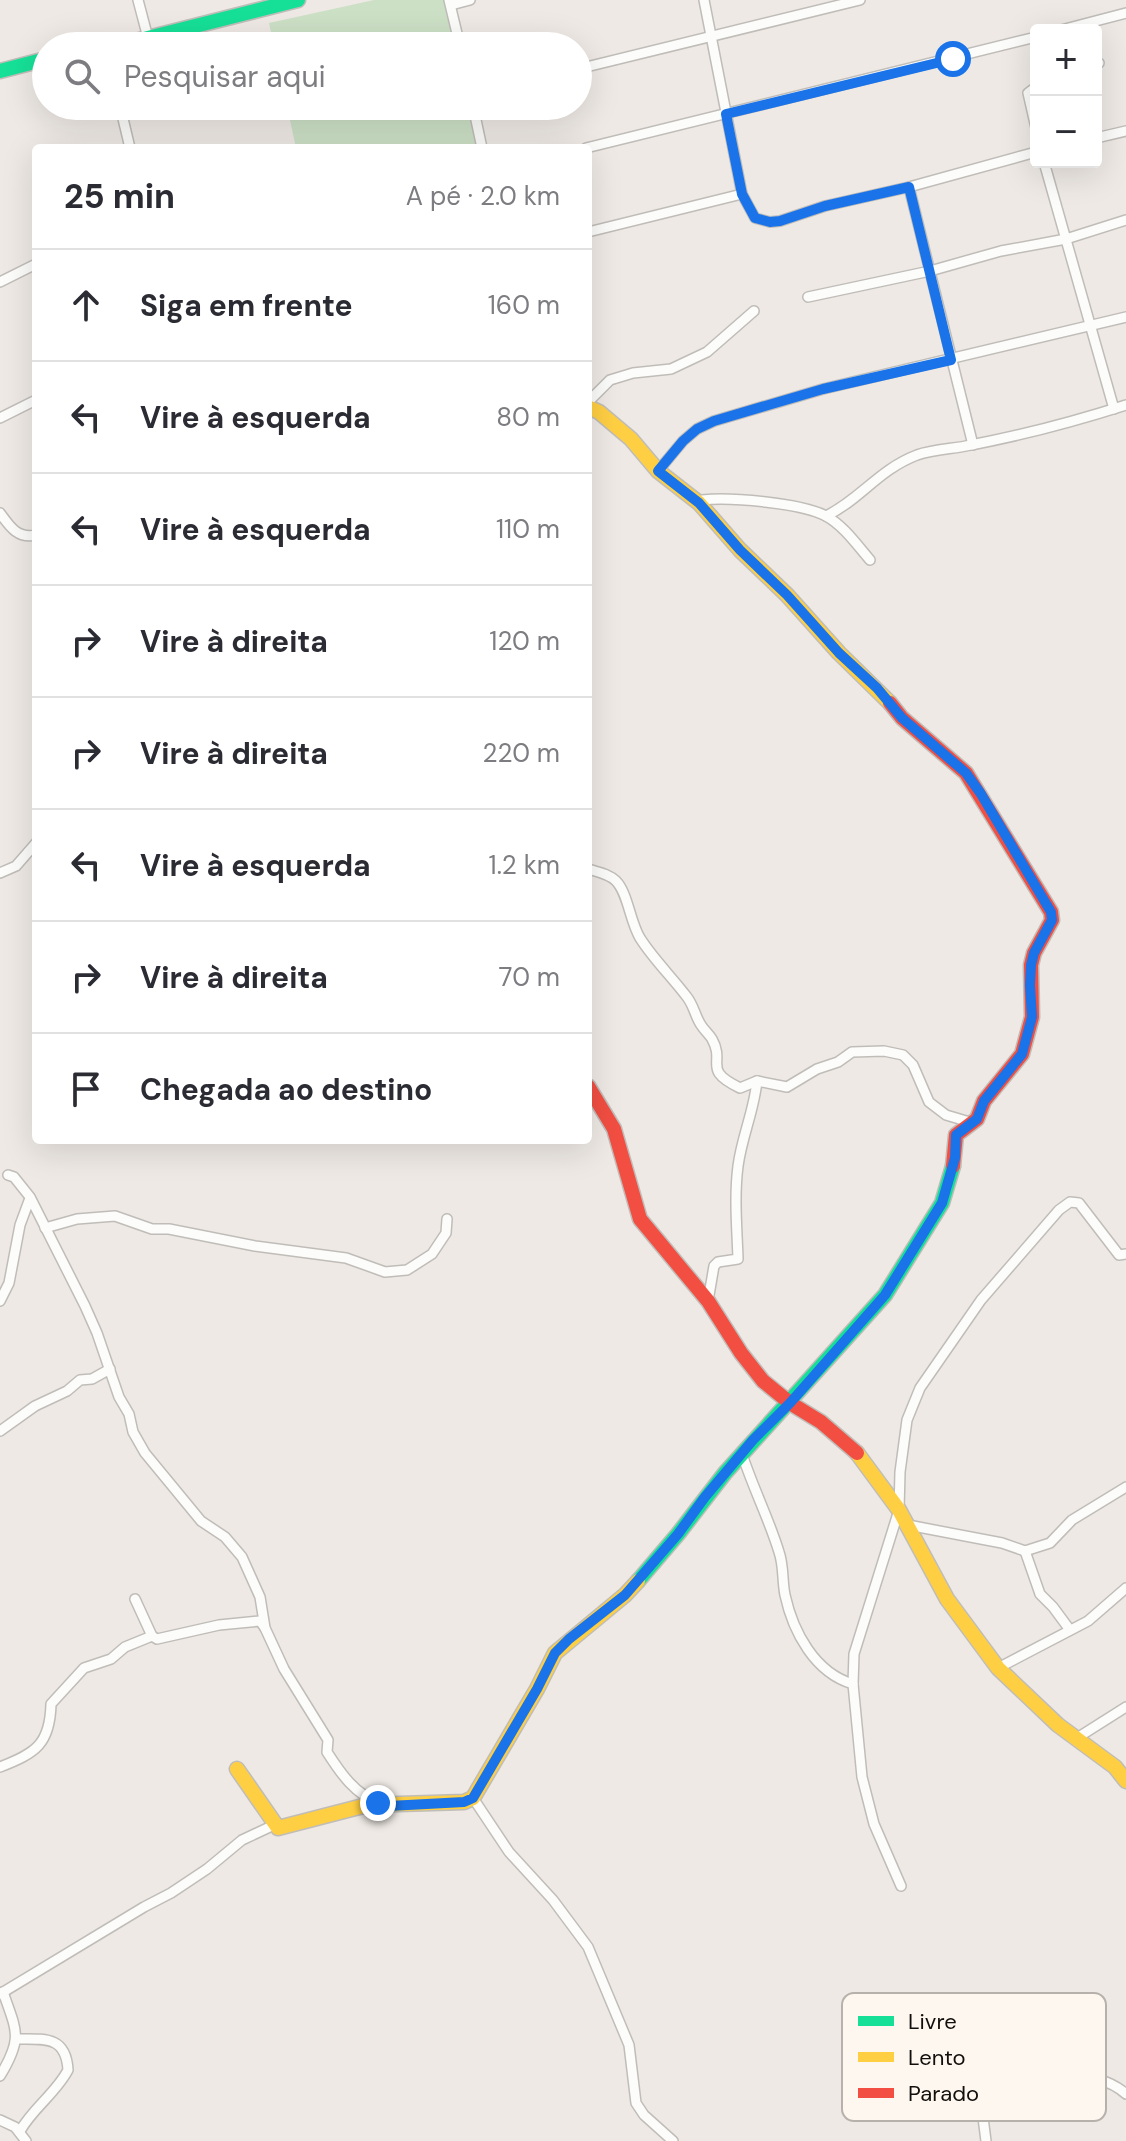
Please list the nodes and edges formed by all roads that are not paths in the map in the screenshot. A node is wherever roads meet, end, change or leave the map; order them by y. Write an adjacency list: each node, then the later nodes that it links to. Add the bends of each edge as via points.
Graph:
1 (138, 0): 9 (street)
2 (298, 0): 10 (street)
3 (470, 0): 6 (street)
4 (704, 0): 12 (street)
5 (860, 0): 12 (street)
6 (450, 3): 11 (street)
7 (1126, 13): 8 (street)
8 (1084, 24)
9 (146, 32)
10 (172, 32)
11 (457, 32)
12 (713, 38): 15 (street); 17 (street)
13 (1030, 38): 17 (street)
14 (32, 63): 16 (street)
15 (592, 66)
16 (0, 71)
17 (726, 114): 24 (street); 28 (street)
18 (123, 120): 22 (street)
19 (476, 120): 23 (street)
20 (1126, 131): 21 (street)
21 (1102, 137)
22 (129, 144)
23 (481, 144)
24 (592, 147)
25 (1030, 154): 27 (street)
26 (1046, 168): 31 (street)
27 (909, 187): 28 (street, via 770,222 755,218); 33 (street)
28 (742, 194): 30 (street)
29 (1126, 220): 31 (street)
30 (592, 231)
31 (1066, 239): 33 (street); 38 (street)
32 (32, 266): 34 (street)
33 (930, 271): 35 (street); 39 (street)
34 (0, 282)
35 (808, 297)
36 (754, 311): 40 (street, via 707,352 671,369 610,380)
37 (1126, 317): 38 (street)
38 (1090, 327): 39 (street); 44 (street)
39 (951, 360): 46 (street); 47 (street, via 714,421 683,441)
40 (592, 400)
41 (32, 402): 45 (street)
42 (1126, 405): 44 (street)
43 (592, 407): 47 (street, via 631,439)
44 (1114, 409): 46 (street)
45 (0, 418)
46 (973, 445): 50 (street, via 920,454 893,466)
47 (658, 471): 48 (street)
48 (699, 503): 50 (street, via 737,500); 58 (street, via 902,718 966,773 1051,912 1031,965 1032,1017 1022,1054)
49 (0, 513): 51 (street, via 20,535)
50 (826, 516): 52 (street)
51 (32, 535)
52 (870, 560)
53 (32, 848): 55 (street, via 16,866)
54 (592, 870): 56 (street, via 617,882 641,939 686,995 716,1046 715,1068 723,1079 740,1088)
55 (0, 873)
56 (757, 1081): 58 (street, via 787,1087 852,1052 884,1051 903,1055 913,1065 929,1102 946,1115); 65 (street, via 737,1178 738,1259 714,1266)
57 (592, 1093): 65 (street, via 614,1129 640,1219)
58 (973, 1123): 67 (street, via 956,1135 942,1203 885,1295)
59 (8, 1175): 60 (street)
60 (30, 1197): 62 (street); 64 (street)
61 (447, 1219): 62 (street, via 446,1233 432,1254 407,1270 385,1272 346,1258 152,1229 115,1216)
62 (45, 1228): 66 (street)
63 (1126, 1254): 71 (street, via 1119,1255 1079,1203 1059,1210 981,1300 920,1388 907,1420)
64 (0, 1301)
65 (708, 1301): 67 (street, via 763,1381)
66 (110, 1369): 68 (street, via 80,1380); 78 (street, via 145,1453 201,1521 229,1540 242,1557 260,1597)
67 (790, 1403): 69 (street); 71 (street, via 853,1448)
68 (0, 1431)
69 (742, 1454): 82 (street, via 779,1552 796,1627 822,1667); 88 (street, via 625,1595 555,1653)
70 (1126, 1487): 73 (street, via 1072,1520 1050,1543)
71 (899, 1510): 72 (street); 82 (street, via 854,1654)
72 (908, 1525): 73 (street); 81 (street, via 933,1577)
73 (1025, 1551): 79 (street, via 1035,1585)
74 (1126, 1588): 75 (street)
75 (1117, 1597): 77 (street); 79 (street)
76 (135, 1599): 80 (street)
77 (1124, 1606)
78 (265, 1628): 80 (street, via 260,1621); 89 (street, via 328,1740 327,1752 335,1764 361,1794)
79 (1070, 1630): 81 (street)
80 (152, 1636): 85 (street, via 84,1668 51,1704 51,1726 40,1745)
81 (998, 1668): 84 (street)
82 (853, 1684): 91 (street, via 862,1777 874,1824)
83 (1126, 1707): 84 (street)
84 (1077, 1738): 87 (street)
85 (0, 1767)
86 (237, 1769): 90 (street)
87 (1126, 1781)
88 (473, 1798): 89 (street); 101 (street, via 509,1852 588,1947 629,2045 636,2103)
89 (389, 1806): 90 (street, via 367,1805 281,1828)
90 (274, 1825): 92 (street)
91 (901, 1886)
92 (1, 1993): 93 (street)
93 (17, 2039): 94 (street); 99 (street, via 45,2039 58,2045 68,2070)
94 (0, 2076)
95 (1106, 2082): 96 (street)
96 (1126, 2094)
97 (0, 2120): 99 (street)
98 (984, 2121): 102 (street)
99 (20, 2131): 100 (street)
100 (26, 2141)
101 (673, 2141)
102 (986, 2141)

